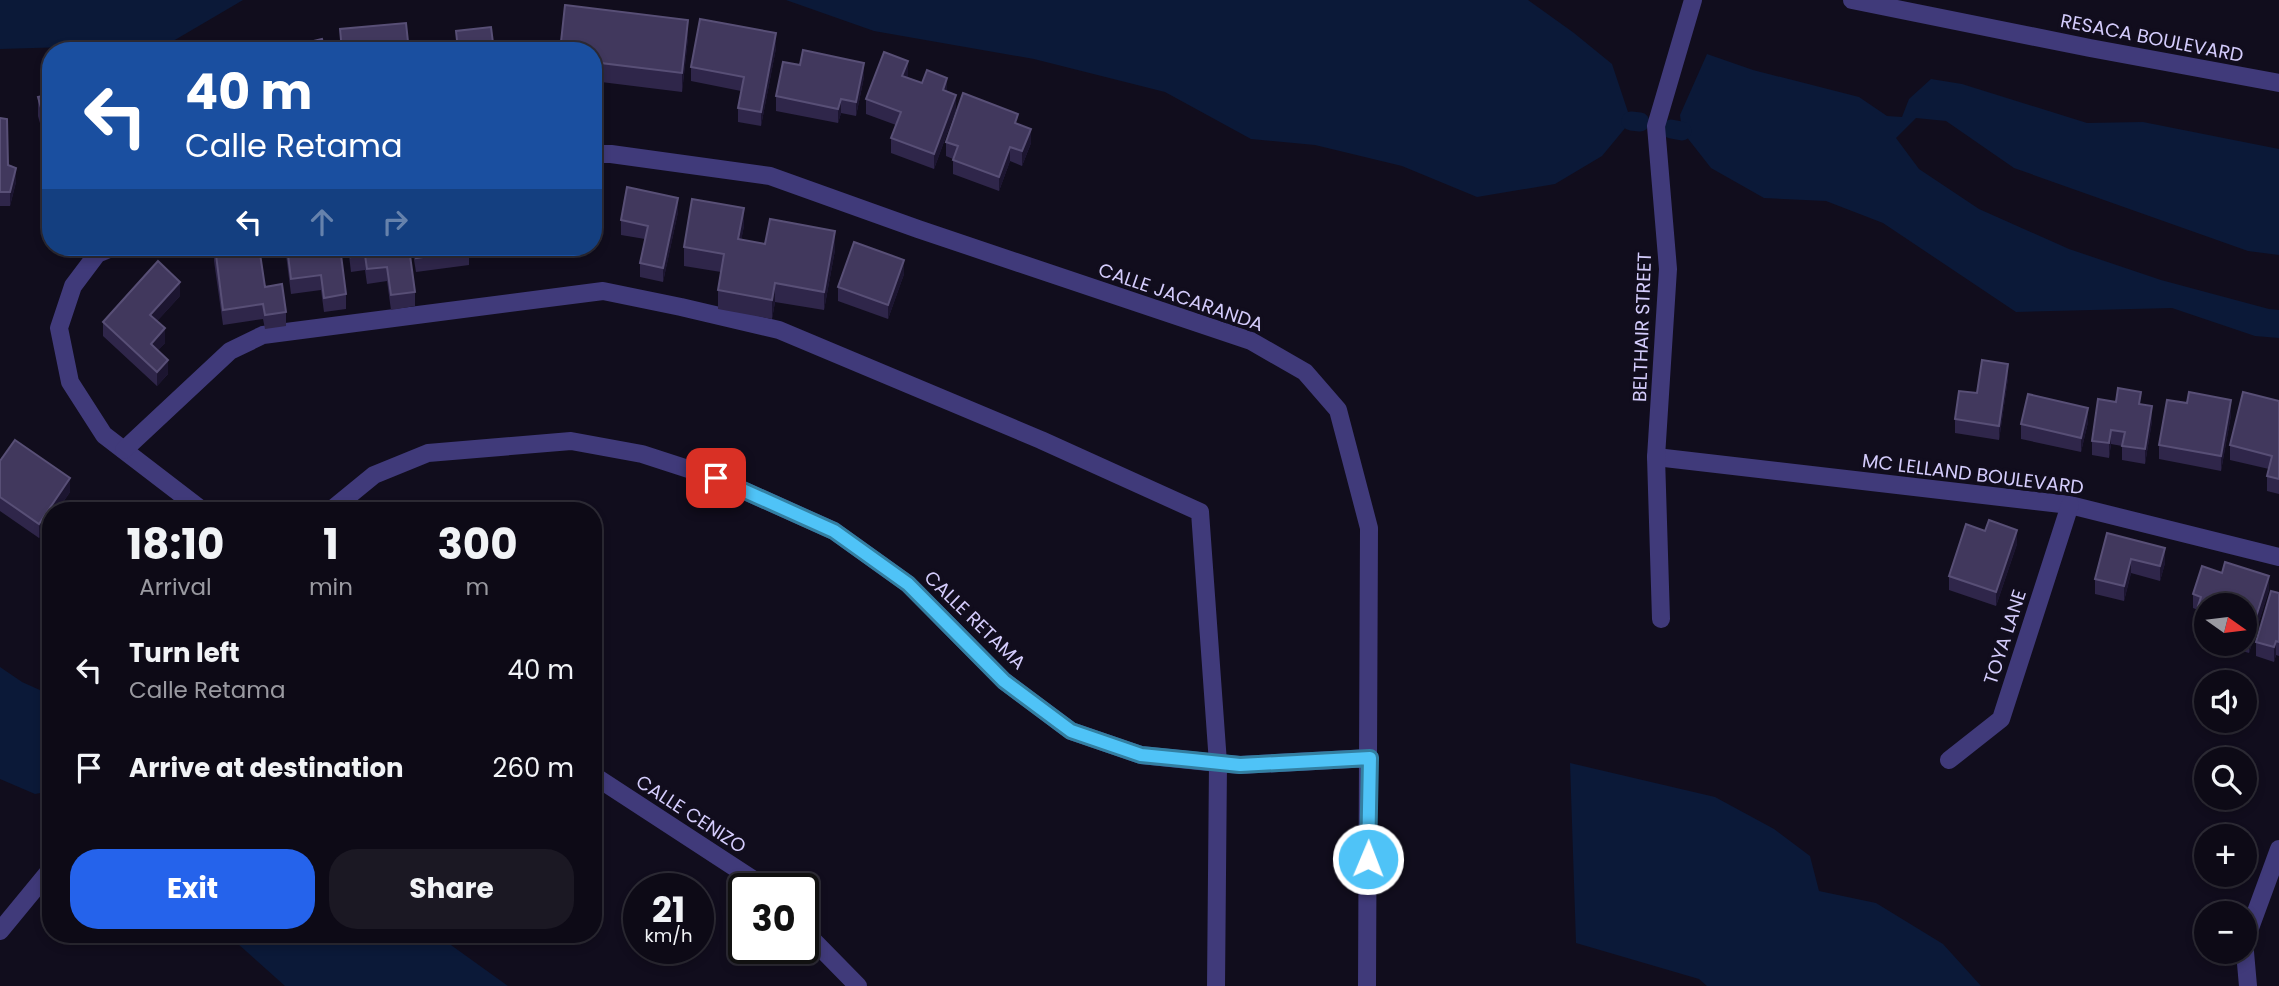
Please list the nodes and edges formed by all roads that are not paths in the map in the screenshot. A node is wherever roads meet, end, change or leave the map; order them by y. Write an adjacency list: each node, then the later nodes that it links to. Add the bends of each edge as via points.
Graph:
1 (1693, 0): 7 (street, BELTHAIR STREET, via 1656,126 1668,269)
2 (1852, 0): 3 (street, RESACA BOULEVARD)
3 (2279, 83)
4 (602, 154): 13 (street, CALLE JACARANDA, via 770,176 1251,341 1305,372 1338,410 1369,528)
5 (96, 256): 6 (street, via 73,286 59,328 70,382 104,435)
6 (124, 450): 8 (street); 15 (street, via 230,351 263,335 603,291 779,330 1200,512)
7 (1657, 457): 10 (street, MC LELLAND BOULEVARD); 12 (street, BELTHAIR STREET)
8 (191, 502)
9 (341, 502): 15 (street, CALLE RETAMA, via 374,475 428,453 571,441 642,454 716,478 834,531 908,584 1004,681 1071,731 1141,755)
10 (2070, 505): 11 (street, MC LELLAND BOULEVARD); 14 (street, TOYA LANE, via 2001,719)
11 (2279, 557)
12 (1661, 619)
13 (1370, 758): 15 (street, CALLE RETAMA, via 1240,765); 26 (street, CALLE JACARANDA)
14 (1950, 760)
15 (1218, 762): 25 (street)
16 (602, 781): 18 (street, CALLE CENIZO)
17 (2279, 849): 20 (street)
18 (743, 873)
19 (42, 880): 21 (street)
20 (2257, 909)
21 (0, 930)
22 (819, 946): 24 (street)
23 (2246, 964): 27 (street)
24 (858, 986)
25 (1216, 986)
26 (1367, 986)
27 (2248, 986)

